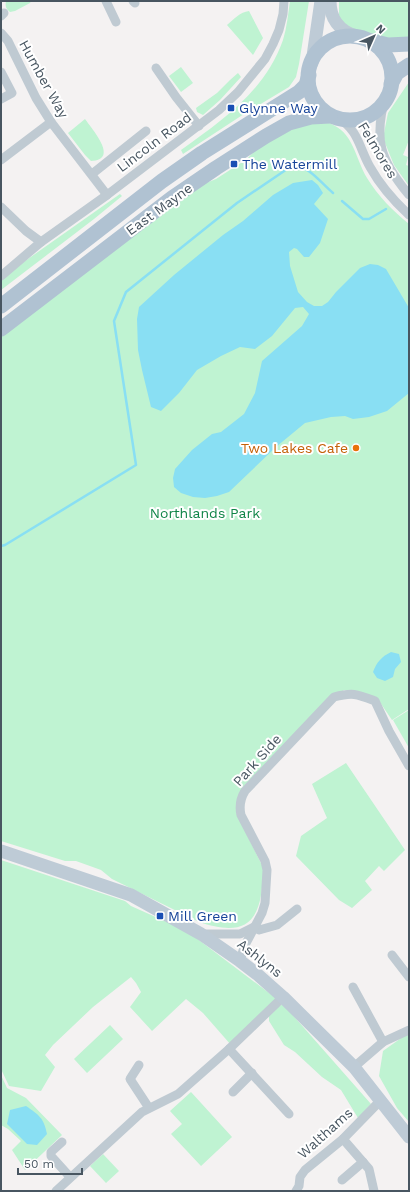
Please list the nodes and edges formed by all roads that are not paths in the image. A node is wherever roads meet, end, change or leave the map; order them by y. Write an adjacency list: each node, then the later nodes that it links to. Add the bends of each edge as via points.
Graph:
1 (106, 1): 5 (street)
2 (284, 1): 17 (street, Lincoln Road, via 279,30 265,59 238,92)
3 (321, 1): 11 (street)
4 (330, 1): 7 (street, via 332,14 337,23 344,31)
5 (116, 22)
6 (1, 33): 16 (street, Humber Way, via 8,41)
7 (360, 37): 8 (main road, via 388,45); 11 (main road, via 346,36 330,40 319,50); 13 (main road, via 377,46 388,60 391,68)
8 (409, 44)
9 (409, 65): 13 (main road, via 397,73)
10 (156, 68): 17 (street)
11 (311, 69): 15 (main road, via 311,94 318,106); 27 (main road, East Mayne, via 306,85 299,92 162,181)
12 (1, 72): 14 (street, via 12,93)
13 (389, 90): 15 (main road, via 380,104 363,117 353,120); 22 (street, Felmores, via 380,120 380,142 391,170)
14 (1, 98)
15 (334, 117): 24 (street, Felmores, via 353,131 378,179); 28 (main road, East Mayne, via 311,117 289,123 266,136 172,198)
16 (50, 122): 19 (street); 20 (street, Humber Way)
17 (199, 126): 21 (street, Lincoln Road)
18 (146, 131): 20 (street)
19 (1, 160)
20 (92, 174): 21 (street, Humber Way)
21 (107, 195): 25 (street, Lincoln Road)
22 (409, 195)
23 (1, 207): 25 (street)
24 (409, 215)
25 (41, 242): 26 (street, Lincoln Road)
26 (3, 272)
27 (1, 306)
28 (1, 329)
29 (409, 766): 32 (street, Park Side, via 375,701 357,694 334,697 241,796 241,815 265,861 267,870 265,903)
30 (1, 850): 33 (street, Ashlyns, via 131,895)
31 (297, 909): 32 (street, via 277,925 259,930)
32 (254, 927): 33 (street, via 240,934); 35 (street, Park Side)
33 (201, 934): 35 (street, Ashlyns)
34 (392, 955): 36 (street)
35 (240, 961): 38 (street, Ashlyns)
36 (409, 977)
37 (353, 988): 40 (street)
38 (283, 997): 41 (street); 43 (street, Ashlyns)
39 (409, 1030): 40 (street)
40 (384, 1042): 43 (street)
41 (229, 1049): 44 (street); 47 (street, via 178,1094)
42 (139, 1065): 47 (street, via 130,1079)
43 (354, 1067): 46 (street, Ashlyns)
44 (252, 1074): 45 (street); 48 (street)
45 (233, 1092)
46 (380, 1101): 49 (street, Ashlyns); 50 (street, Walthams)
47 (149, 1108): 53 (street)
48 (289, 1114)
49 (409, 1137)
50 (343, 1139): 52 (street); 56 (street, Walthams, via 305,1170)
51 (62, 1142): 53 (street, via 51,1152 51,1156)
52 (363, 1162): 54 (street); 57 (street, via 369,1168)
53 (70, 1177): 55 (street)
54 (342, 1180)
55 (57, 1191)
56 (296, 1191)
57 (374, 1191)

